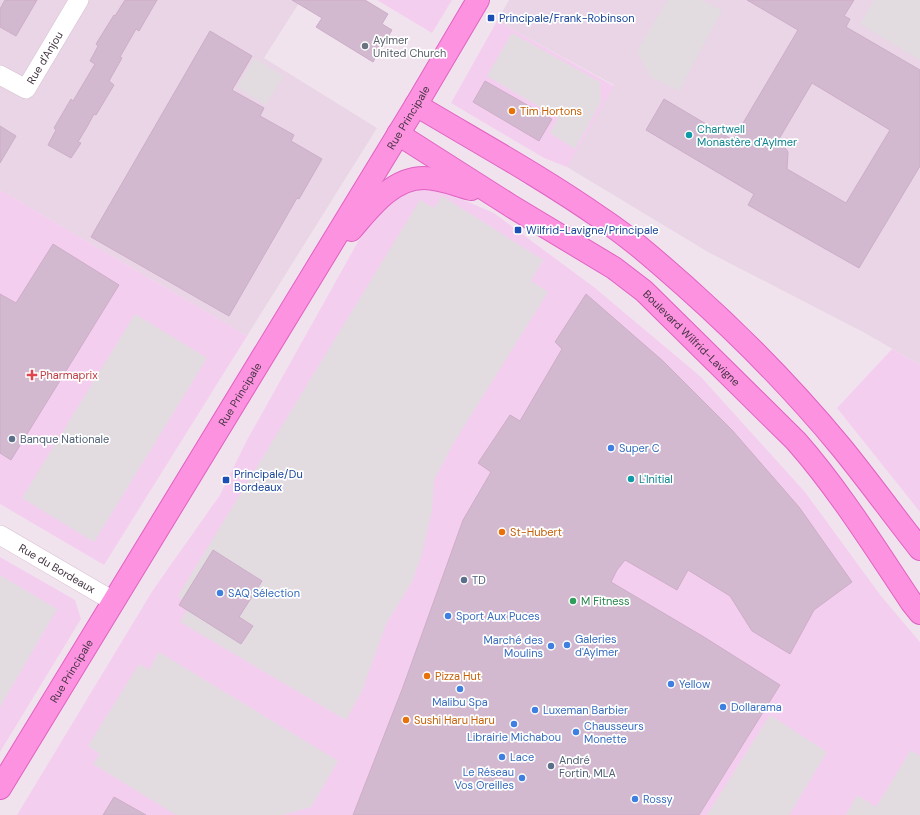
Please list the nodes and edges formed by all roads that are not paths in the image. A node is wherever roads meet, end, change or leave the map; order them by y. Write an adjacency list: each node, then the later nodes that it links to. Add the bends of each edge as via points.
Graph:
1 (79, 0): 3 (street, Rue d'Anjou, via 26,89)
2 (478, 0): 4 (main road, Rue Principale)
3 (0, 75)
4 (416, 105): 5 (main road, Rue Principale); 9 (main road, via 603,219 658,262 714,312 794,393 841,448)
5 (398, 134): 6 (main road, Boulevard Wilfrid-Lavigne); 7 (main road, Rue Principale)
6 (511, 206): 7 (main road, via 449,182 412,179 391,189 380,198); 11 (main road, Boulevard Wilfrid-Lavigne, via 614,268 644,291 796,442 848,507)
7 (313, 274): 10 (main road, Rue Principale)
8 (0, 535): 10 (street, Rue du Bordeaux)
9 (920, 549)
10 (113, 602): 12 (main road, Rue Principale)
11 (920, 613)
12 (0, 788)

